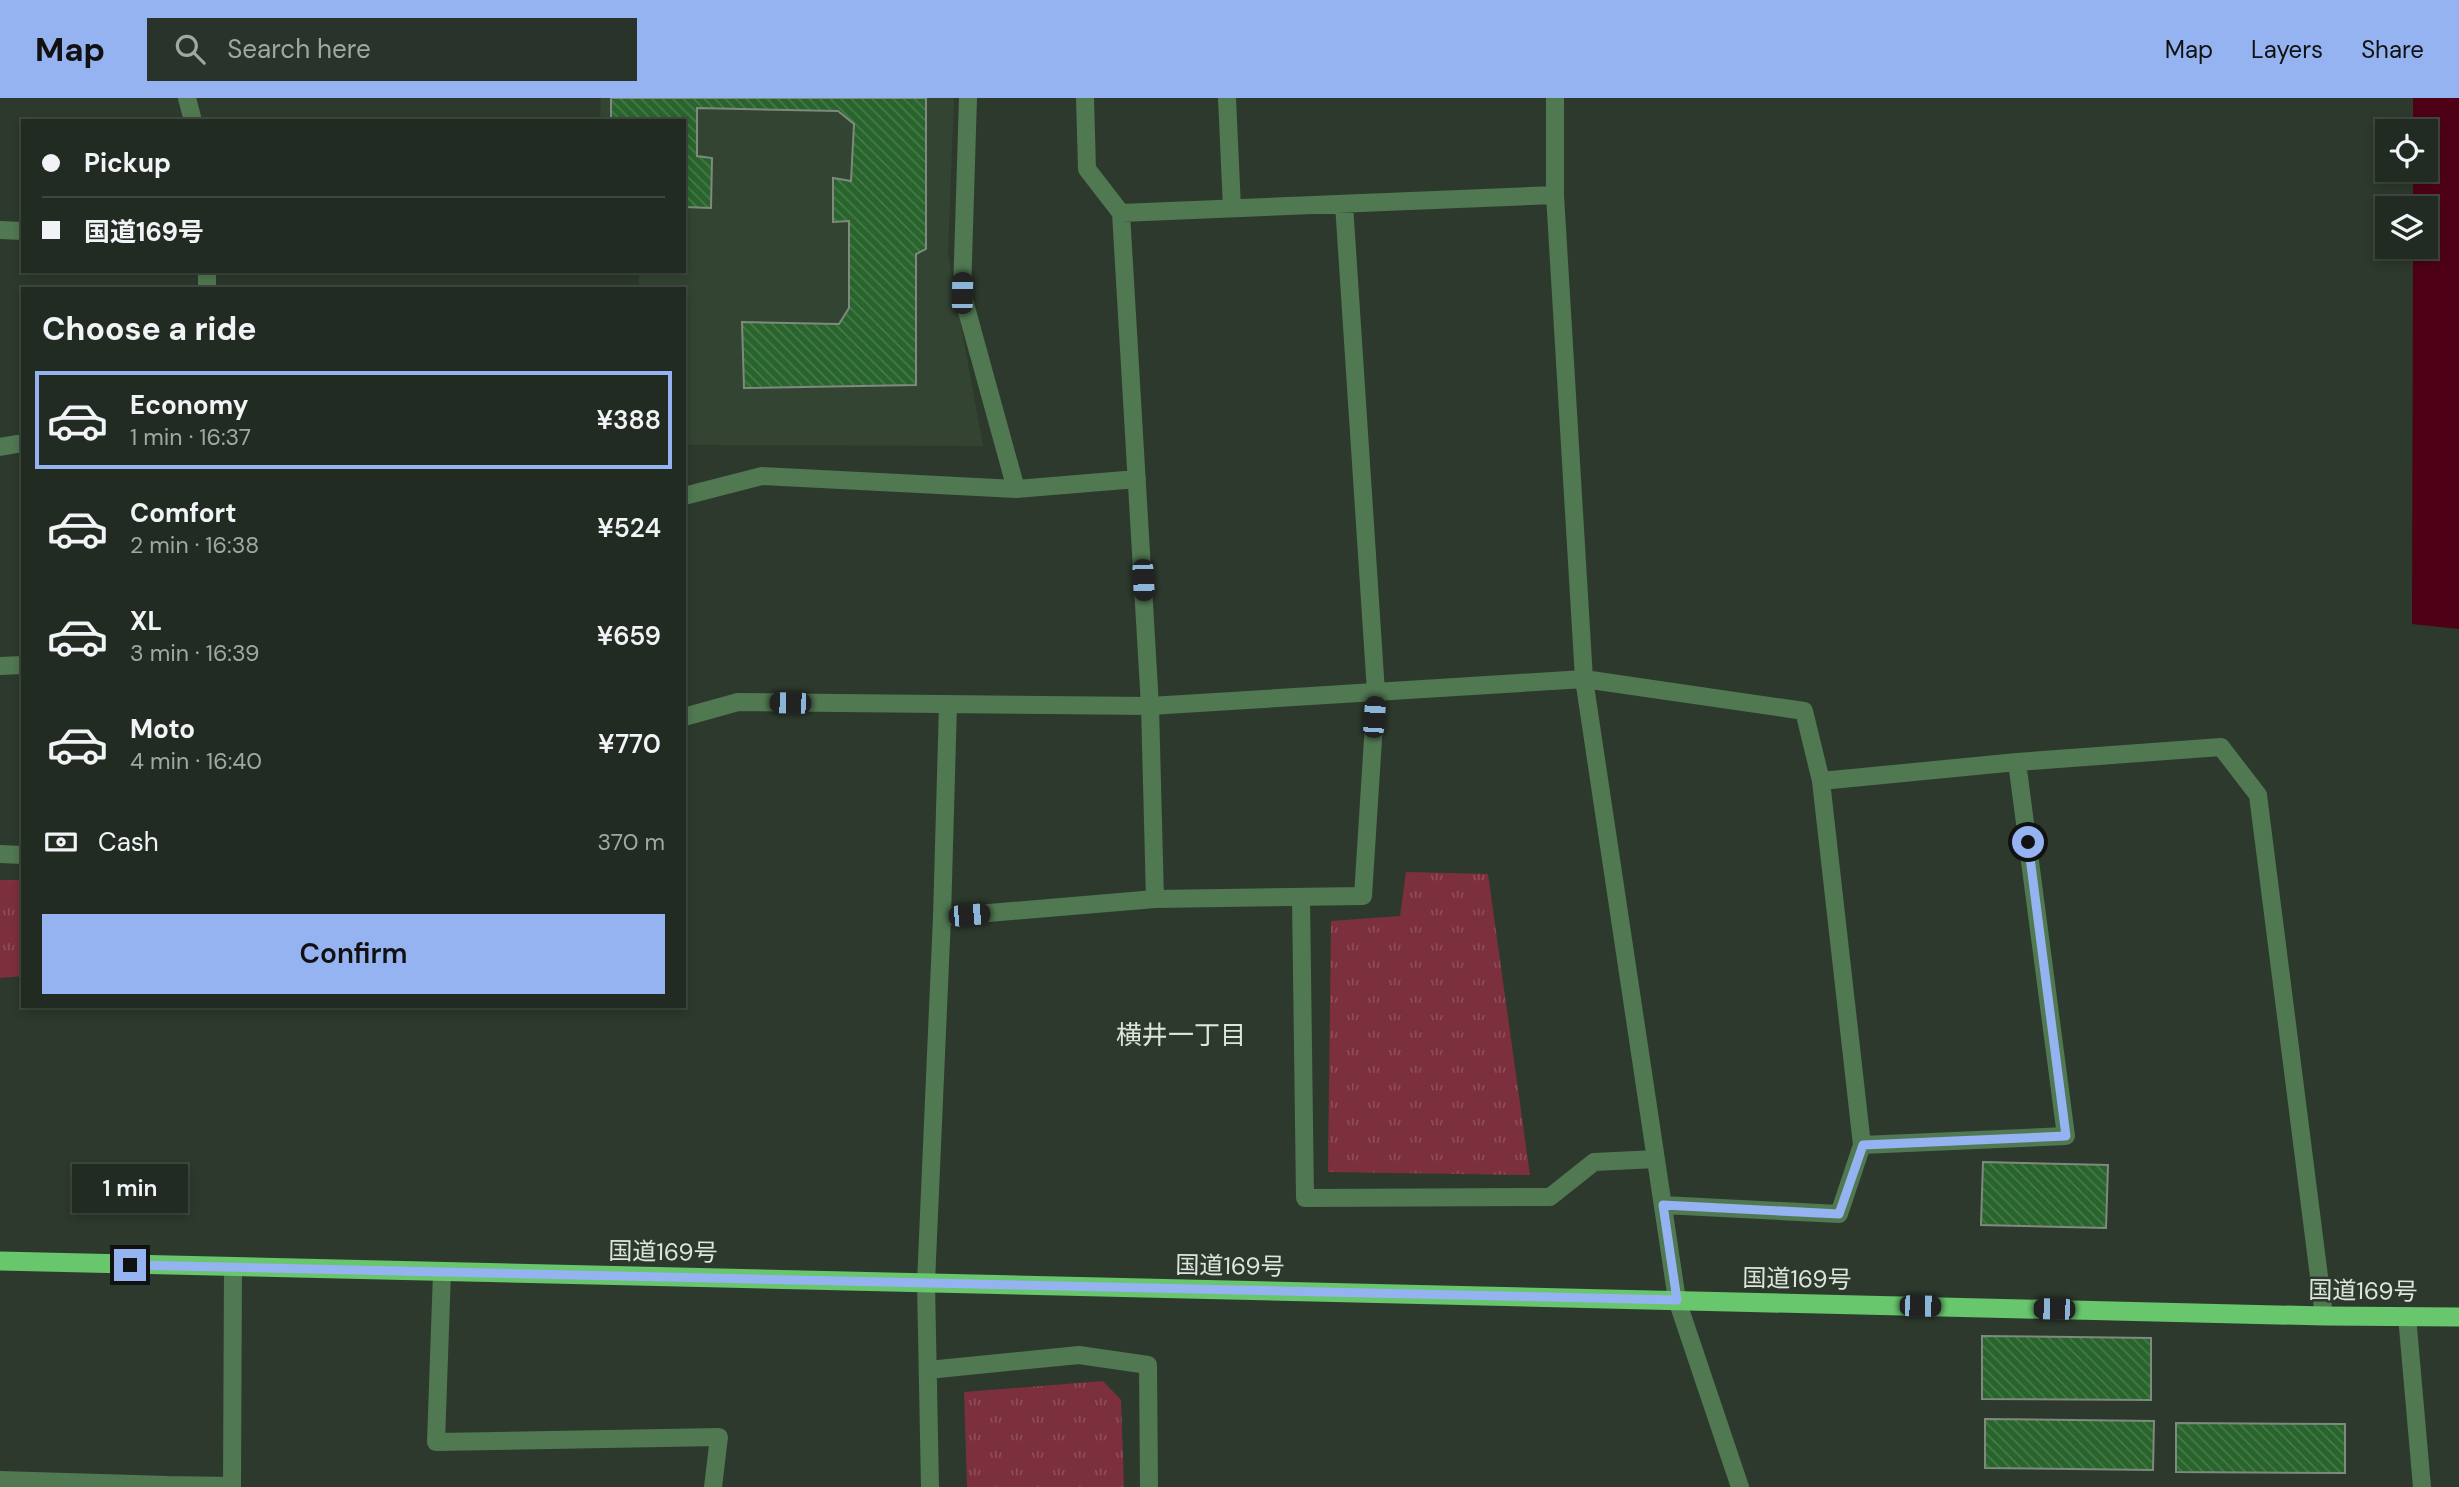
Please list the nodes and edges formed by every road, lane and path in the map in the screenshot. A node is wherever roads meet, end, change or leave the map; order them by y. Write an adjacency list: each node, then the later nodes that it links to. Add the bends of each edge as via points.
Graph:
1 (187, 98): 6 (street)
2 (968, 98): 16 (street, via 962,293)
3 (1086, 98): 10 (street, via 1087,169)
4 (1227, 98): 9 (street)
5 (1555, 98): 7 (street)
6 (192, 119)
7 (1555, 195): 8 (street); 20 (street)
8 (1344, 204): 9 (street); 21 (street)
9 (1232, 208): 10 (street)
10 (1121, 213): 15 (street)
11 (0, 230): 12 (street)
12 (21, 231)
13 (21, 443): 14 (street)
14 (0, 447)
15 (1137, 479): 16 (street); 23 (street)
16 (1016, 489): 17 (street, via 762,476)
17 (686, 495)
18 (0, 666): 19 (street)
19 (21, 666)
20 (1584, 679): 21 (street); 26 (street, via 1804,711); 33 (street)
21 (1376, 692): 23 (street); 29 (street, via 1363,896)
22 (948, 704): 23 (street); 24 (street, via 738,702); 31 (street)
23 (1150, 706): 30 (street)
24 (686, 716)
25 (2017, 762): 26 (street); 32 (street, via 2066,1136); 40 (street, via 2221,747 2258,795)
26 (1821, 781): 32 (street)
27 (0, 854): 28 (street)
28 (21, 855)
29 (1301, 897): 30 (street); 33 (street, via 1305,1198 1550,1197 1594,1162)
30 (1155, 899): 31 (street)
31 (942, 917): 38 (street)
32 (1863, 1145): 34 (street, via 1839,1214)
33 (1656, 1159): 34 (street)
34 (1663, 1205): 39 (street)
35 (0, 1261): 36 (highway, 国道169号)
36 (233, 1267): 37 (highway, 国道169号); 45 (street, via 232,1486)
37 (442, 1272): 38 (highway, 国道169号); 46 (street, via 436,1442 719,1437)
38 (926, 1283): 39 (highway, 国道169号); 43 (street)
39 (1677, 1300): 40 (highway, 国道169号); 49 (street)
40 (2324, 1316): 41 (highway, 国道169号)
41 (2407, 1316): 42 (highway, 国道169号); 50 (street)
42 (2459, 1317)
43 (928, 1370): 47 (street); 48 (street, via 1079,1355 1149,1365)
44 (0, 1480): 45 (street)
45 (168, 1486)
46 (713, 1487)
47 (930, 1487)
48 (1149, 1487)
49 (1740, 1487)
50 (2422, 1487)

